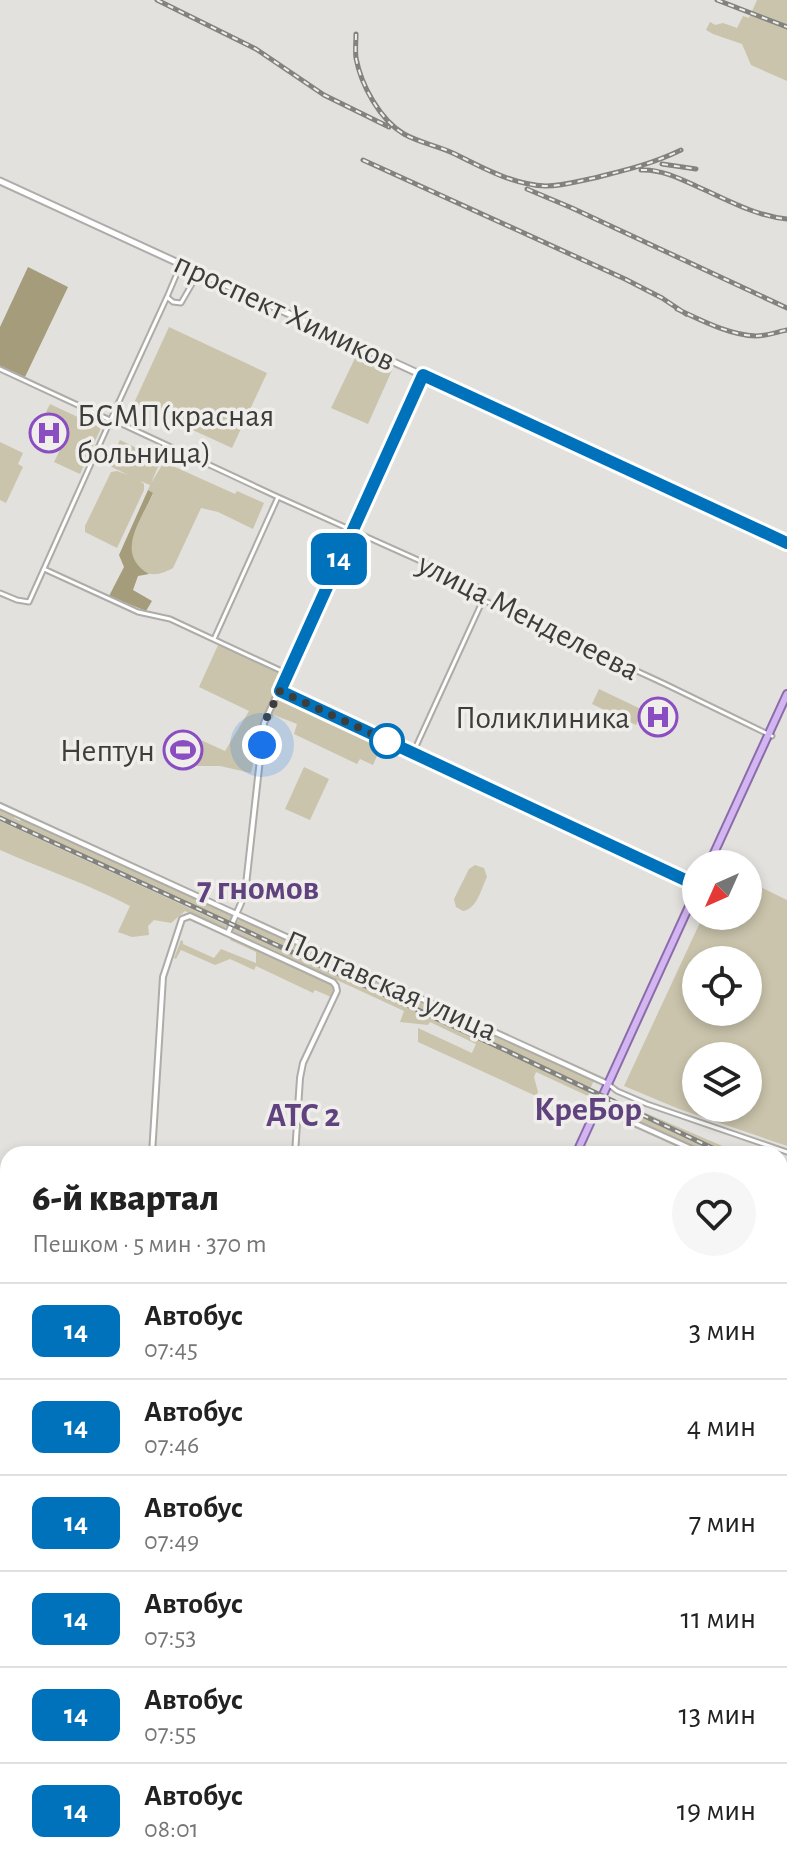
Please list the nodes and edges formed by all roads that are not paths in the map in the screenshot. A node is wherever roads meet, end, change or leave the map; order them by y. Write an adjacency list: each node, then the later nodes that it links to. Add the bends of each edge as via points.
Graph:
1 (0, 181): 2 (main road, проспект Химиков)
2 (181, 264): 3 (main road, проспект Химиков); 4 (street)
3 (202, 273): 4 (street, via 181,303); 6 (main road, проспект Химиков)
4 (167, 297): 7 (street)
5 (0, 369): 7 (street, улица Менделеева)
6 (423, 375): 9 (street); 10 (main road, проспект Химиков)
7 (110, 420): 8 (street, улица Менделеева); 11 (street)
8 (278, 497): 9 (street, улица Менделеева); 14 (street)
9 (352, 530): 13 (street, улица Менделеева, via 476,586); 15 (street)
10 (787, 543)
11 (44, 569): 12 (street, via 29,602); 14 (street)
12 (0, 593)
13 (483, 600): 19 (street, улица Менделеева); 20 (street)
14 (214, 639): 15 (street)
15 (288, 674): 16 (street)
16 (280, 691): 20 (street); 24 (street, via 264,723 245,894)
17 (787, 694): 19 (main road)
18 (787, 703): 19 (main road)
19 (770, 735): 22 (main road)
20 (413, 753): 23 (street)
21 (0, 806): 24 (street, Полтавская улица)
22 (717, 850)
23 (682, 878)
24 (235, 915): 27 (street); 28 (street, Полтавская улица)
25 (682, 922): 28 (main road)
26 (682, 930): 28 (main road)
27 (228, 933): 30 (street, Полтавская улица, via 193,916 182,919 163,977); 31 (street, Полтавская улица, via 336,986 303,1063)
28 (609, 1085): 29 (main road); 34 (street, Полтавская улица, via 647,1104)
29 (599, 1107): 32 (main road); 33 (street)
30 (152, 1146)
31 (296, 1146)
32 (582, 1146)
33 (685, 1146)
34 (770, 1146)

